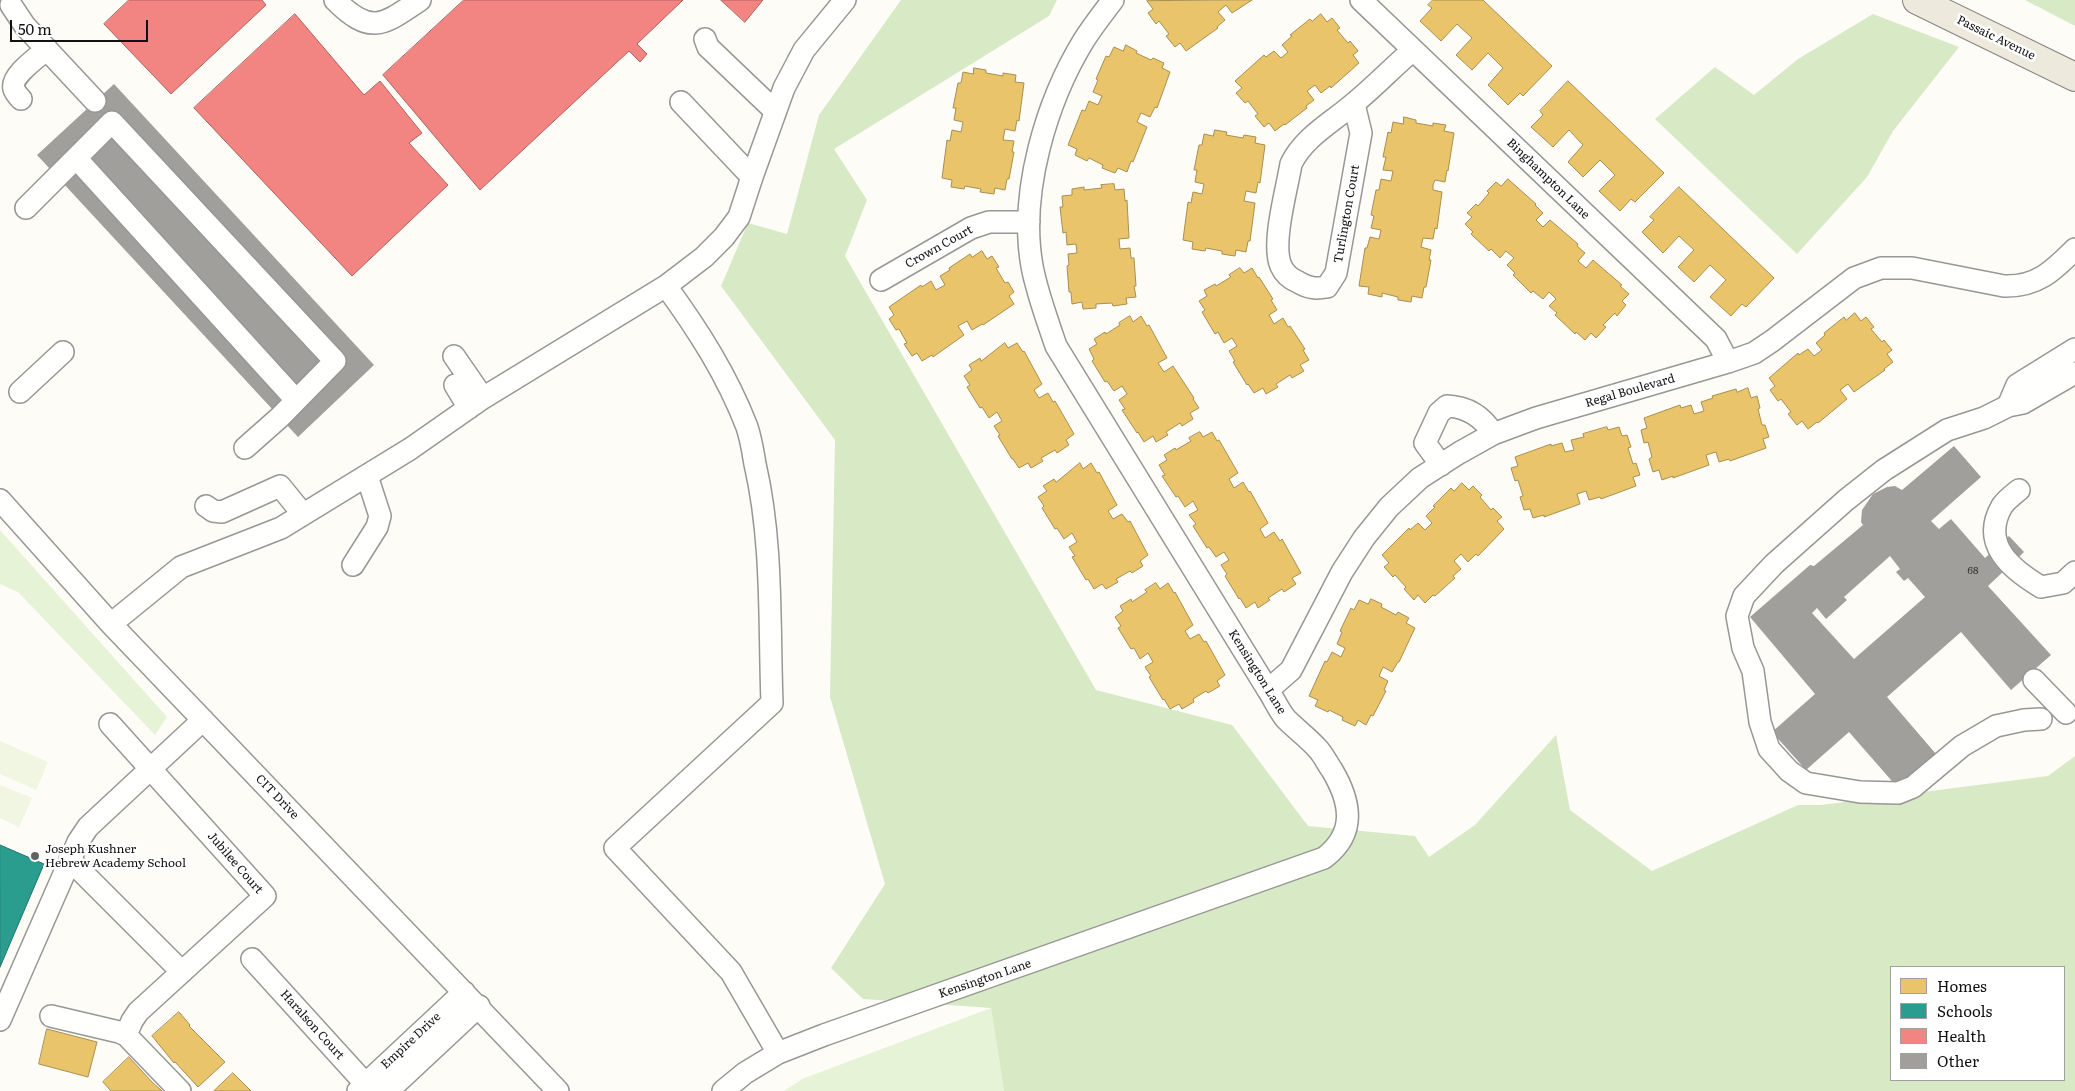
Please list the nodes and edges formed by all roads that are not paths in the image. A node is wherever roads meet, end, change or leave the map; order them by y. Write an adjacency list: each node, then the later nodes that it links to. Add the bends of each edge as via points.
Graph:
1 (335, 0): 2 (street, via 351,16 377,23 391,19)
2 (420, 0)
3 (845, 0): 16 (street, via 804,50)
4 (1113, 0): 20 (street, Kensington Lane, via 1084,40 1060,86 1042,134)
5 (1361, 0): 10 (street, Binghampton Lane)
6 (1917, 0): 11 (main road, Passaic Avenue)
7 (10, 5): 9 (street)
8 (705, 39): 16 (street, via 708,47)
9 (47, 49): 12 (street, via 13,82 14,90); 13 (street)
10 (1412, 50): 15 (street, Turlington Court); 27 (street, Binghampton Lane, via 1716,339)
11 (2075, 77)
12 (21, 99)
13 (95, 101)
14 (681, 102): 18 (street)
15 (1354, 104): 15 (street, Turlington Court, via 1305,142 1291,164 1277,253 1282,268 1292,279 1315,289 1327,287 1336,273 1361,133)
16 (775, 111): 18 (street)
17 (76, 158): 19 (street); 31 (street); 31 (street, via 112,122 335,361)
18 (752, 177): 23 (street, via 739,217 724,237)
19 (26, 208)
20 (1030, 222): 22 (street, Crown Court, via 989,222 971,228); 46 (street, Kensington Lane, via 1032,264 1039,298 1056,346)
21 (2075, 249): 27 (street, Regal Boulevard, via 2045,276 2019,287 1912,268 1881,268 1854,278 1754,353)
22 (881, 280)
23 (666, 286): 32 (street); 59 (street, via 716,360 747,429 763,497 768,550 772,703 614,848 731,972)
24 (2075, 349): 33 (street, via 2017,385)
25 (63, 352): 30 (street)
26 (454, 356): 32 (street)
27 (1728, 362): 34 (street, Regal Boulevard, via 1536,418)
28 (2075, 373): 33 (street, via 2023,403)
29 (454, 385): 32 (street)
30 (20, 392)
31 (296, 400): 35 (street)
32 (476, 403): 37 (street)
33 (2008, 406): 48 (street, via 1947,430 1884,470 1774,564 1744,596 1737,616 1743,648 1753,671 1760,722 1769,749 1789,771 1806,782 1860,792 1898,794 1913,786 1962,746 1996,726)
34 (1493, 434): 36 (street, Regal Boulevard); 36 (street, via 1485,421 1460,406 1447,406 1425,443)
35 (245, 448)
36 (1441, 465): 46 (street, Regal Boulevard, via 1420,478 1389,507 1364,538 1342,572 1291,670)
37 (368, 476): 41 (street); 42 (street, via 380,516 377,528)
38 (2019, 490): 43 (street, via 2002,505 1994,529 1997,546 2009,565 2041,587 2062,583)
39 (0, 500): 44 (street, CIT Drive)
40 (206, 506): 41 (street, via 222,512 280,486)
41 (302, 513): 44 (street, via 281,528 181,567)
42 (353, 565)
43 (2075, 572)
44 (111, 624): 49 (street, CIT Drive)
45 (2034, 680): 47 (street)
46 (1268, 690): 59 (street, Kensington Lane, via 1285,718 1319,749 1340,784 1349,817 1335,850 1324,858)
47 (2066, 713)
48 (2041, 719)
49 (203, 720): 51 (street); 55 (street, CIT Drive)
50 (110, 724): 51 (street, Jubilee Court)
51 (152, 770): 52 (street, via 88,827); 54 (street, Jubilee Court, via 265,896)
52 (71, 861): 54 (street); 57 (street)
53 (252, 959): 60 (street, Haralson Court)
54 (182, 972): 58 (street, Jubilee Court, via 138,1012)
55 (471, 999): 60 (street, Empire Drive); 62 (street, Empire Drive); 63 (street, CIT Drive)
56 (51, 1016): 58 (street)
57 (0, 1020)
58 (126, 1035): 61 (street)
59 (778, 1053): 64 (street, Kensington Lane)
60 (365, 1089)
61 (180, 1091)
62 (388, 1091)
63 (558, 1091)
64 (723, 1091)

